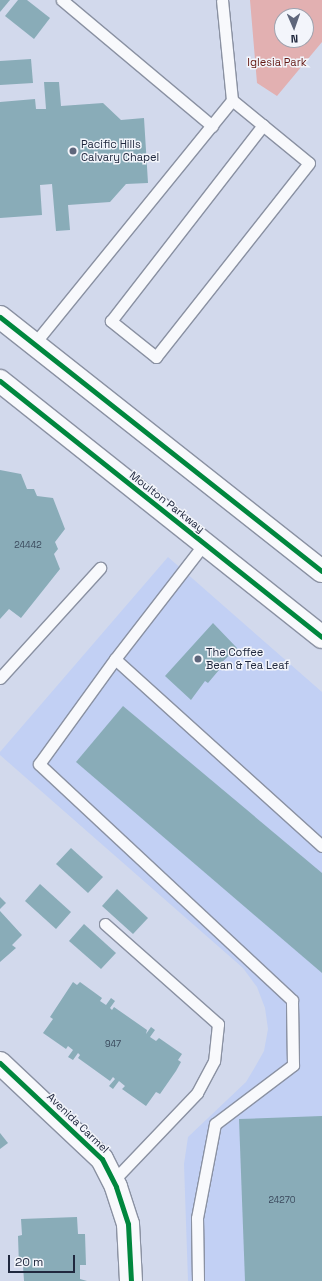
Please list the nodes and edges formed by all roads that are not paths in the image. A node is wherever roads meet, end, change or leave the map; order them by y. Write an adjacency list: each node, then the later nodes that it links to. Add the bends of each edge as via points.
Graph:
1 (62, 0): 5 (lane)
2 (222, 0): 3 (lane)
3 (232, 100): 4 (lane); 5 (lane)
4 (263, 125): 4 (lane, via 111,321 156,357 309,163)
5 (212, 126): 7 (lane)
6 (0, 317): 7 (main road)
7 (34, 344): 11 (main road)
8 (0, 381): 9 (main road, Moulton Parkway)
9 (204, 544): 12 (main road, Moulton Parkway); 13 (lane)
10 (100, 568): 14 (lane)
11 (322, 571)
12 (322, 637)
13 (115, 659): 15 (lane); 20 (lane, via 39,764 292,1000 293,1064 215,1124 197,1218)
14 (0, 678)
15 (322, 846)
16 (105, 924): 18 (lane, via 218,1024 214,1061 197,1093)
17 (0, 1063): 18 (main road, Avenida Carmel, via 102,1159)
18 (113, 1181): 19 (main road, Avenida Carmel, via 128,1224)
19 (130, 1281)
20 (198, 1281)

